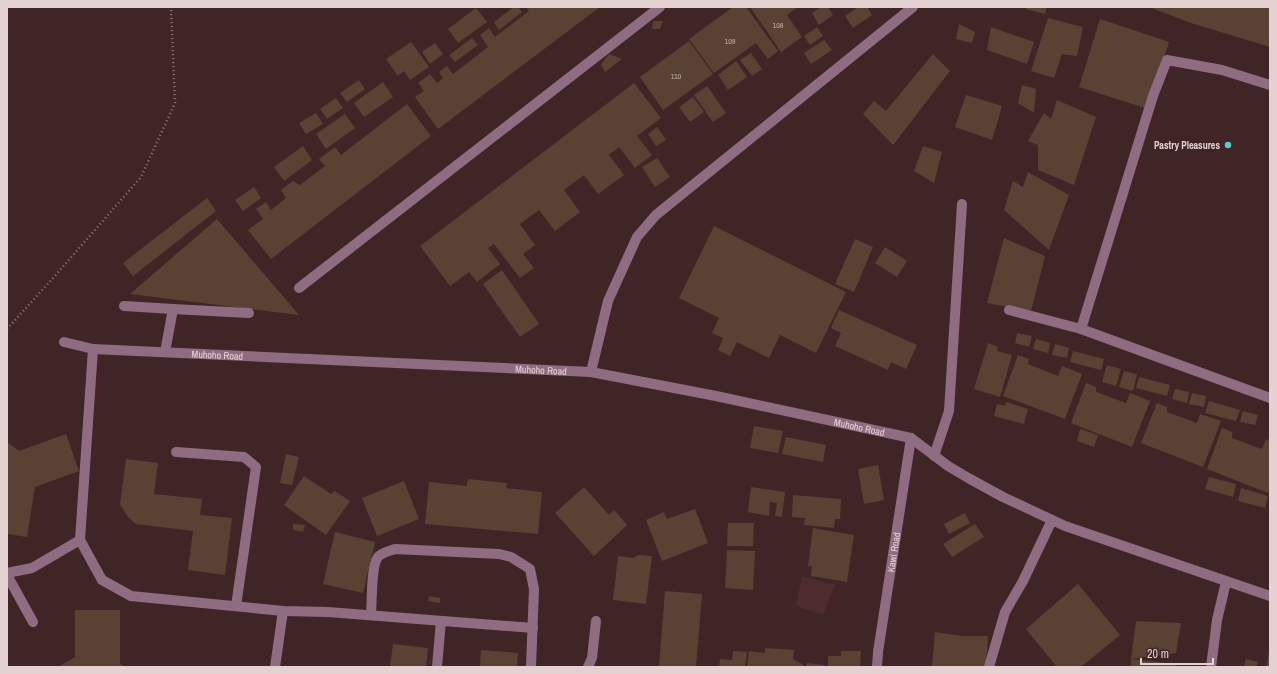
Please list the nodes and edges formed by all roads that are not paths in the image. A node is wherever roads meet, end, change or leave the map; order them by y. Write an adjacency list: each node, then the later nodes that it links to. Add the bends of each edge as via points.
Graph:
1 (660, 7): 5 (street)
2 (913, 7): 14 (street, via 656,215 637,237 608,300)
3 (1270, 85): 10 (street, via 1222,70 1167,60 1153,96)
4 (962, 204): 18 (street, via 949,411)
5 (299, 288)
6 (124, 306): 7 (street)
7 (173, 309): 9 (street); 13 (street)
8 (1009, 310): 10 (street)
9 (249, 313)
10 (1081, 329): 15 (street)
11 (64, 342): 12 (street, Muhoho Road)
12 (93, 349): 13 (street, Muhoho Road); 20 (street)
13 (165, 352): 14 (street, Muhoho Road)
14 (591, 372): 16 (street, Muhoho Road)
15 (1270, 398)
16 (911, 438): 18 (street); 35 (street, Kawi Road)
17 (176, 452): 24 (street, via 244,457 256,467)
18 (934, 456): 19 (street, via 1003,497)
19 (1052, 520): 22 (street); 36 (street, via 1005,612)
20 (80, 540): 21 (street, via 32,568); 24 (street, via 102,580 131,596)
21 (7, 574): 29 (street)
22 (1226, 582): 23 (street); 37 (street, via 1217,620)
23 (1270, 596)
24 (236, 606): 25 (street)
25 (283, 611): 26 (street); 31 (street)
26 (371, 615): 28 (street); 30 (street, via 374,570 378,557 386,552 395,549 484,552 511,557 530,569 534,589)
27 (596, 620): 34 (street, via 592,658)
28 (441, 621): 30 (street); 32 (street)
29 (33, 622)
30 (533, 628): 33 (street)
31 (275, 667)
32 (437, 667)
33 (531, 667)
34 (588, 667)
35 (877, 667)
36 (989, 667)
37 (1211, 667)

